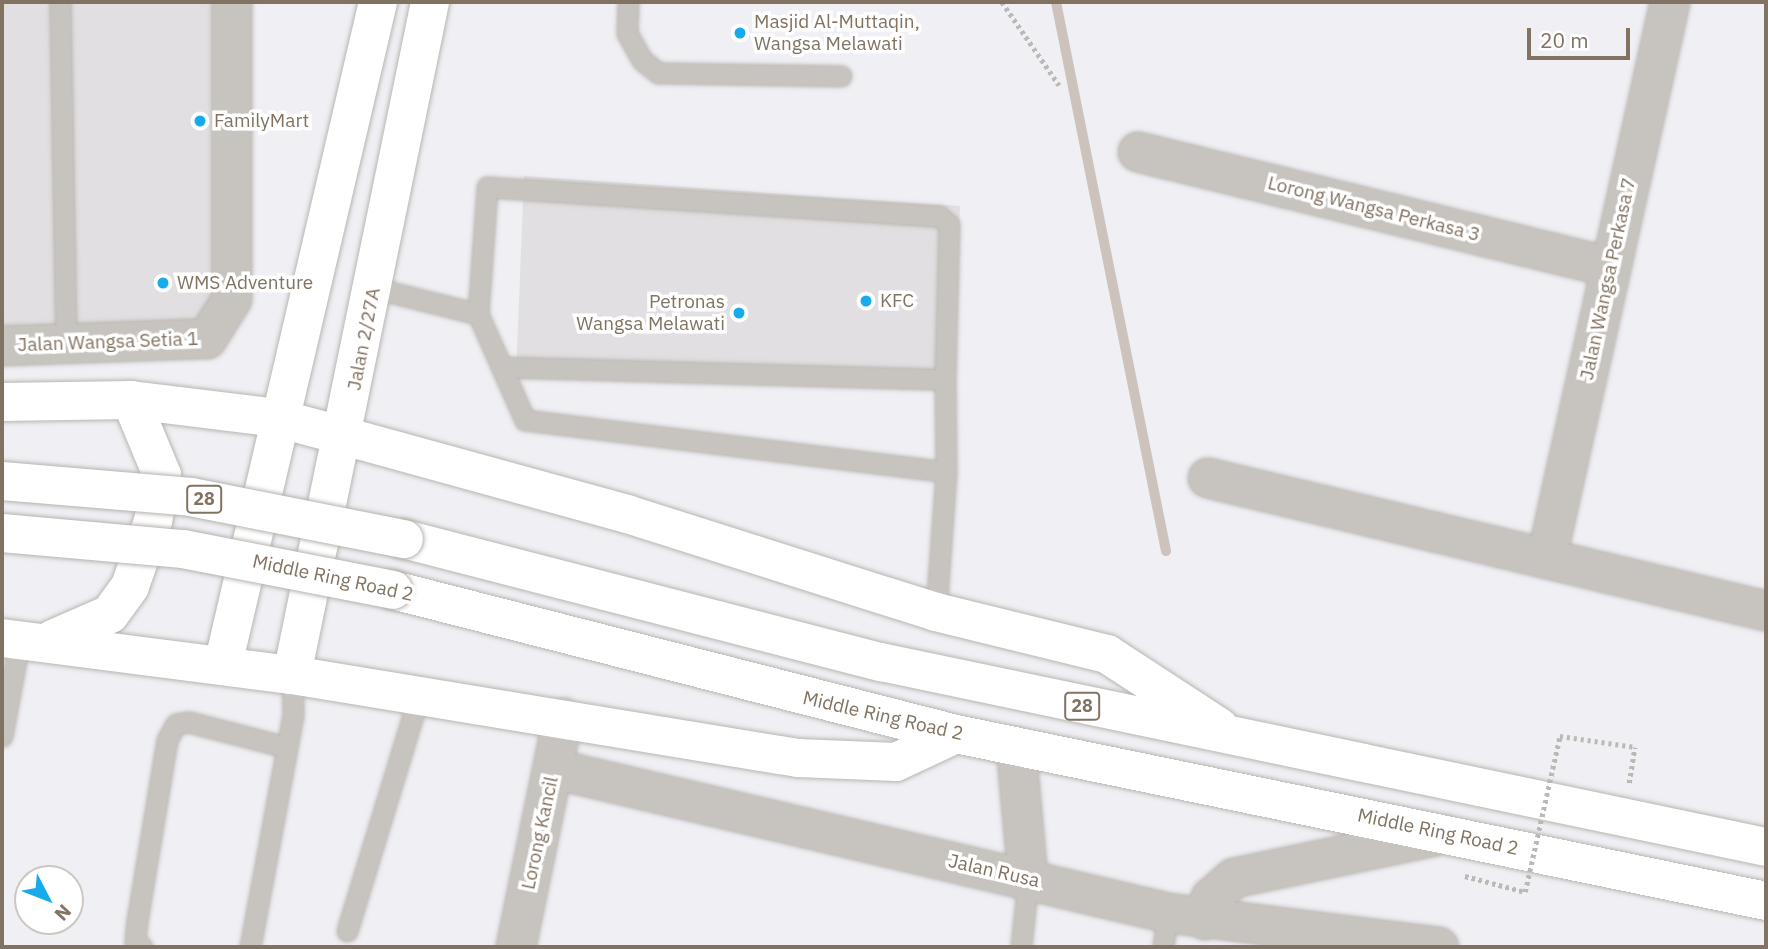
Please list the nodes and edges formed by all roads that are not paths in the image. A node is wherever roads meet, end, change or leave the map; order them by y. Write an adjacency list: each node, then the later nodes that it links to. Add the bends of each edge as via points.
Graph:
1 (60, 2): 12 (lane)
2 (232, 2): 12 (street, Jalan Wangsa Setia 1, via 232,299 207,338)
3 (378, 2): 18 (main road)
4 (430, 2): 10 (main road, Jalan 2/27A)
5 (628, 2): 7 (lane, via 627,33 642,60 658,73)
6 (1670, 2): 9 (street, Jalan Wangsa Perkasa 7)
7 (841, 76)
8 (1138, 152): 9 (street, Lorong Wangsa Perkasa 3)
9 (1611, 267): 24 (street, Jalan Wangsa Perkasa 7)
10 (374, 288): 11 (lane); 19 (main road, Jalan 2/27A)
11 (478, 314): 14 (lane); 15 (lane, via 487,187 939,216 949,225)
12 (66, 345): 13 (street, Jalan Wangsa Setia 1)
13 (2, 346)
14 (502, 367): 15 (lane); 20 (lane, via 525,420)
15 (945, 379): 20 (lane)
16 (131, 400): 17 (main road); 18 (main road); 27 (main road, via 162,475 130,586 110,614)
17 (2, 402)
18 (277, 418): 19 (main road); 28 (main road)
19 (344, 436): 26 (main road, via 627,514); 29 (main road, Jalan 2/27A)
20 (946, 472): 26 (lane)
21 (1208, 478): 24 (street)
22 (2, 481): 34 (main road, 28, bridge, via 191,497 404,539 881,662)
23 (2, 533): 32 (main road, Middle Ring Road 2, bridge, via 183,549 393,590)
24 (1547, 557): 25 (street)
25 (1766, 611)
26 (936, 612): 34 (main road, via 1107,654)
27 (22, 639): 28 (main road); 33 (lane)
28 (223, 666): 29 (main road)
29 (292, 675): 30 (main road); 36 (lane)
30 (419, 695): 31 (main road); 43 (lane)
31 (563, 718): 32 (main road, via 798,758 896,762); 37 (street, Lorong Kancil)
32 (956, 734): 35 (main road, Middle Ring Road 2)
33 (2, 736)
34 (1238, 739): 39 (main road, 28)
35 (1016, 746): 38 (main road, Middle Ring Road 2); 40 (street)
36 (286, 747): 44 (lane, via 189,722 176,724 167,740 136,921 135,942); 45 (lane)
37 (554, 769): 40 (street, Jalan Rusa); 46 (street, Lorong Kancil)
38 (1444, 834): 41 (main road, Middle Ring Road 2); 42 (street, via 1234,878)
39 (1766, 847)
40 (1028, 879): 42 (street, Jalan Rusa); 47 (lane)
41 (1766, 901)
42 (1179, 927): 48 (street, Jalan Rusa)
43 (347, 931)
44 (142, 947)
45 (250, 947)
46 (516, 947)
47 (1021, 947)
48 (1439, 947)

